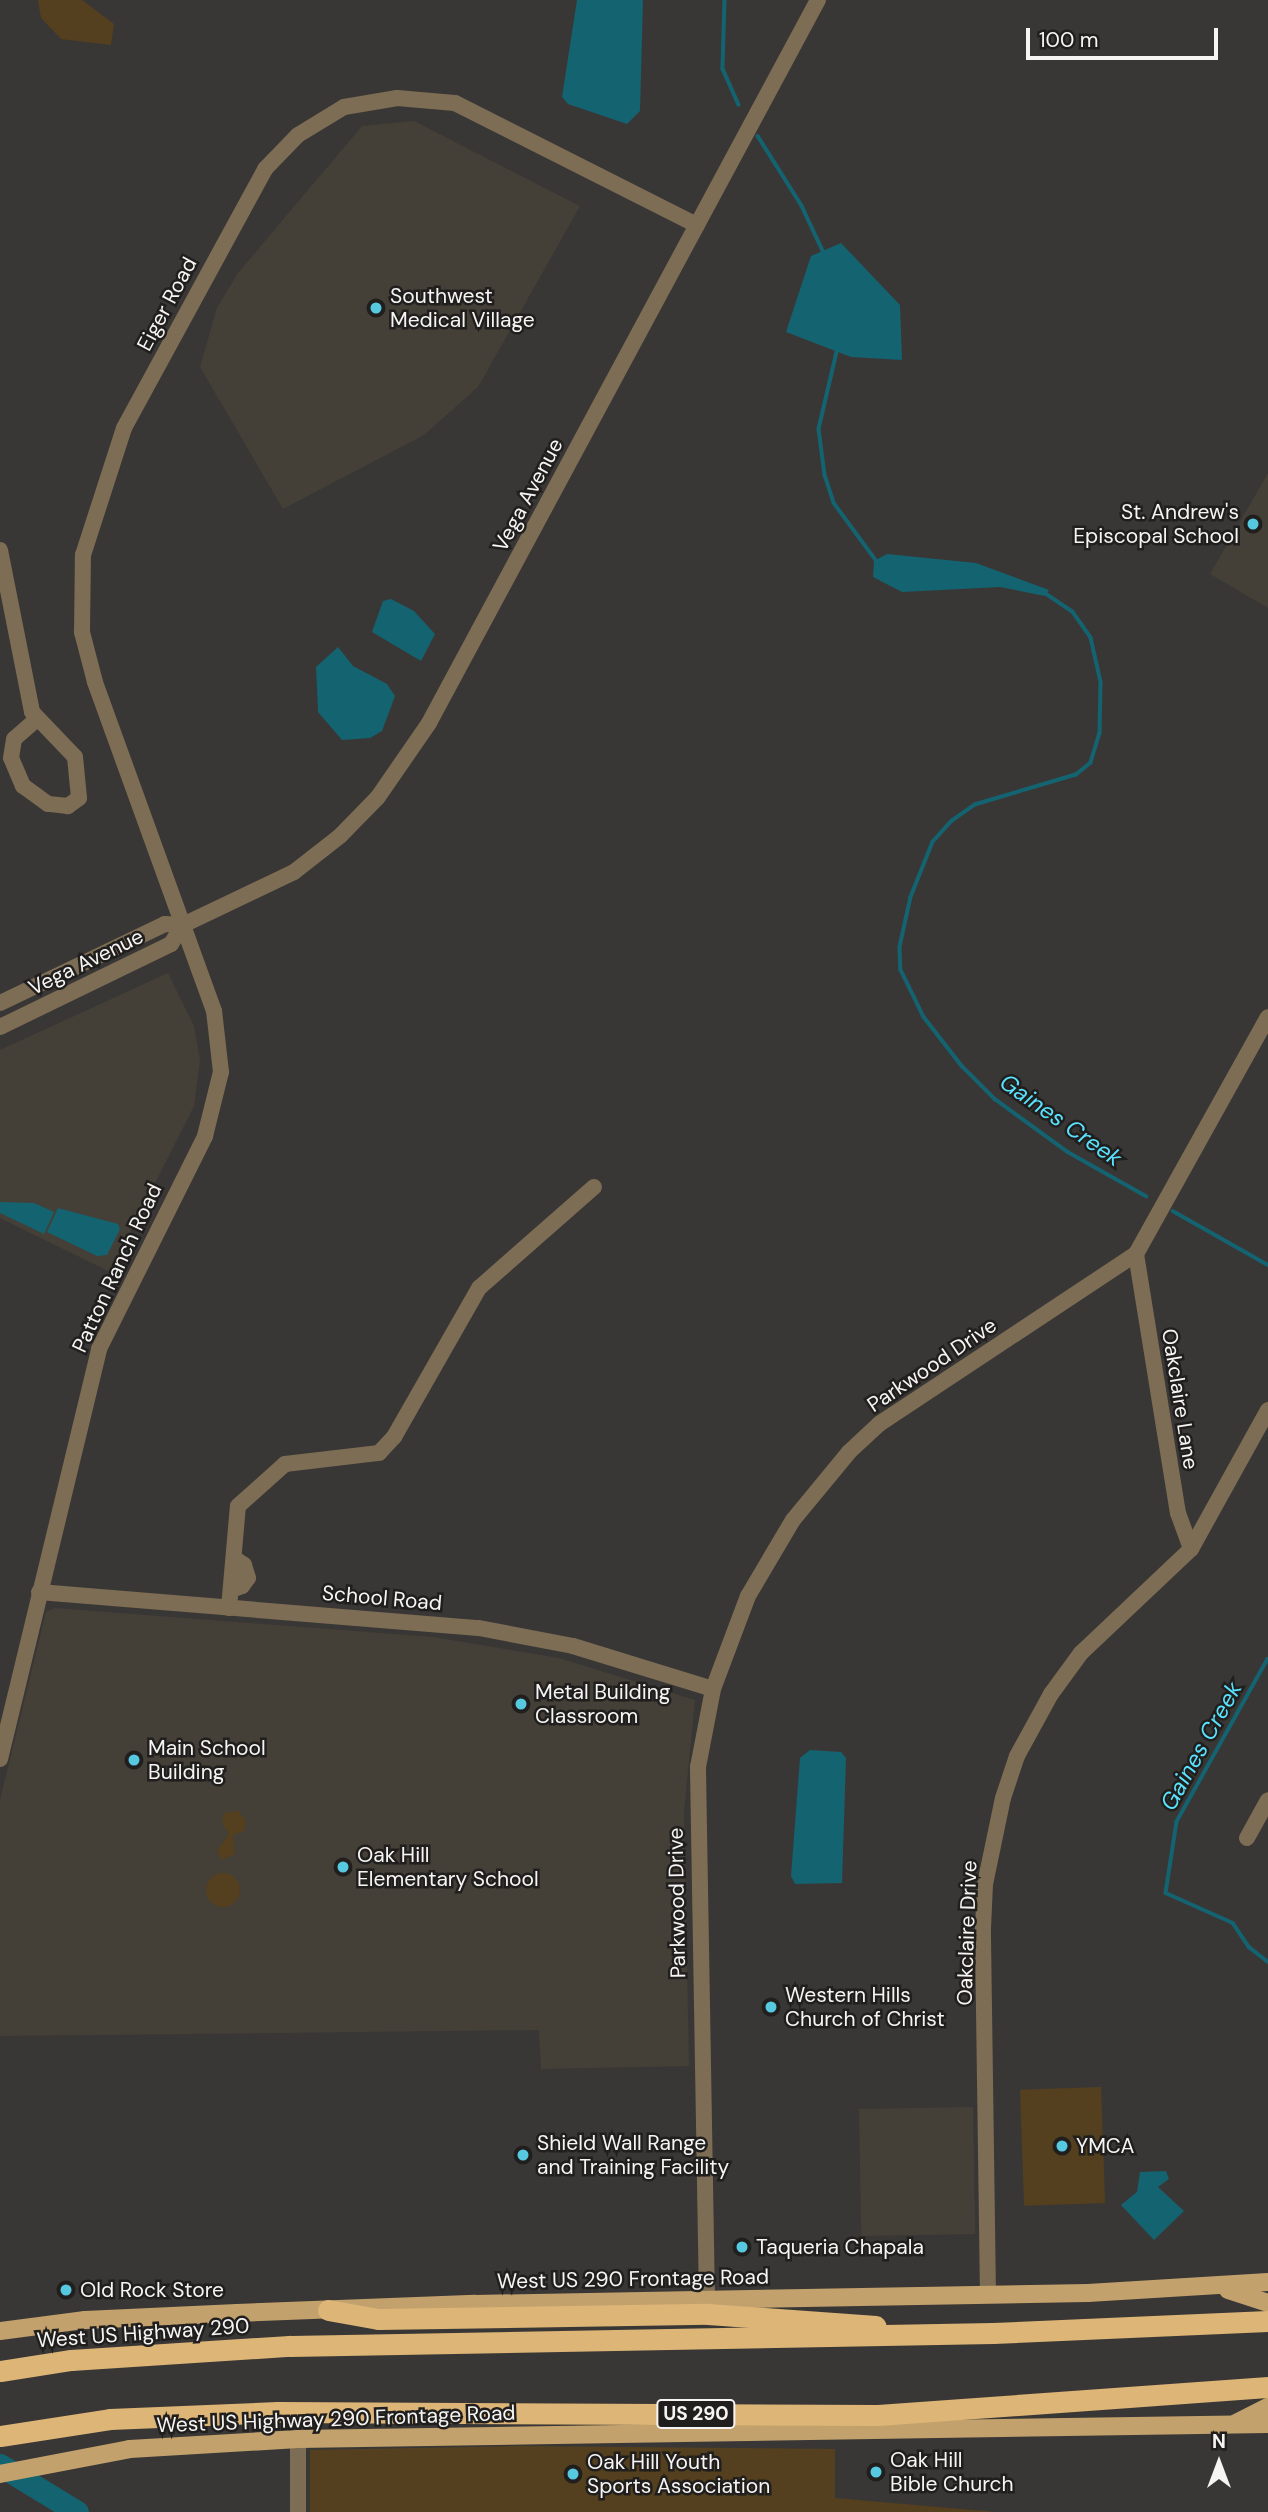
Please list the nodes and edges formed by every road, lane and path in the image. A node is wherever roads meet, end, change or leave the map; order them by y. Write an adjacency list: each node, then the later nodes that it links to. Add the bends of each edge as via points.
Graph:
1 (818, 0): 2 (street, Vega Avenue)
2 (697, 225): 5 (street, Vega Avenue, via 414,749 359,818 294,872); 5 (street, Eiger Road, via 473,110 438,100 397,98 344,107 298,135 265,169 124,428 89,530 80,580 82,632 95,682)
3 (0, 550): 4 (street)
4 (37, 719): 4 (street, via 75,757 79,798 68,806 48,804 23,786 12,758 14,739)
5 (183, 925): 6 (street, Vega Avenue, via 165,924); 8 (street, Vega Avenue, via 171,944); 13 (street, Patton Ranch Road, via 214,1012 221,1052 219,1092 205,1136 99,1349)
6 (0, 1003)
7 (1268, 1017): 10 (street, Parkwood Drive)
8 (0, 1027)
9 (594, 1187): 14 (street, via 479,1287 394,1437 379,1452 285,1464 238,1506)
10 (1136, 1255): 12 (street, Oakclaire Lane, via 1178,1513); 15 (street, Parkwood Drive, via 896,1410 849,1452 771,1553 728,1640)
11 (1268, 1410): 12 (street, Oakclaire Drive)
12 (1191, 1549): 21 (street, Oakclaire Drive, via 1081,1653 1032,1726 1003,1798 985,1884 983,1928)
13 (39, 1592): 14 (street, School Road); 16 (street, Patton Ranch Road)
14 (229, 1608): 15 (street, School Road, via 523,1635)
15 (713, 1689): 22 (street, Parkwood Drive, via 698,1767 696,1815)
16 (0, 1759)
17 (1266, 1807): 18 (street)
18 (1247, 1838)
19 (1268, 2282): 20 (main road, West US 290 Frontage Road)
20 (1213, 2286): 21 (main road, West US 290 Frontage Road); 23 (main road)
21 (988, 2295): 22 (main road, West US 290 Frontage Road)
22 (707, 2301): 24 (main road, West US 290 Frontage Road)
23 (1268, 2303)
24 (328, 2310): 26 (main road, West US 290 Frontage Road, via 85,2320); 27 (highway, via 378,2319 779,2316)
25 (1268, 2321): 27 (highway)
26 (0, 2331)
27 (926, 2334): 28 (highway, West US Highway 290, via 290,2346 71,2360)
28 (0, 2371)
29 (1268, 2387): 32 (highway, US 290, via 878,2415 278,2412)
30 (1268, 2407): 33 (main road)
31 (1268, 2424): 33 (main road)
32 (52, 2426): 34 (highway); 36 (highway)
33 (1230, 2426): 35 (main road, West US Highway 290 Frontage Road)
34 (0, 2435)
35 (298, 2439): 37 (main road, West US Highway 290 Frontage Road, via 191,2443 72,2457); 38 (street)
36 (0, 2445)
37 (3, 2475)
38 (298, 2512)

